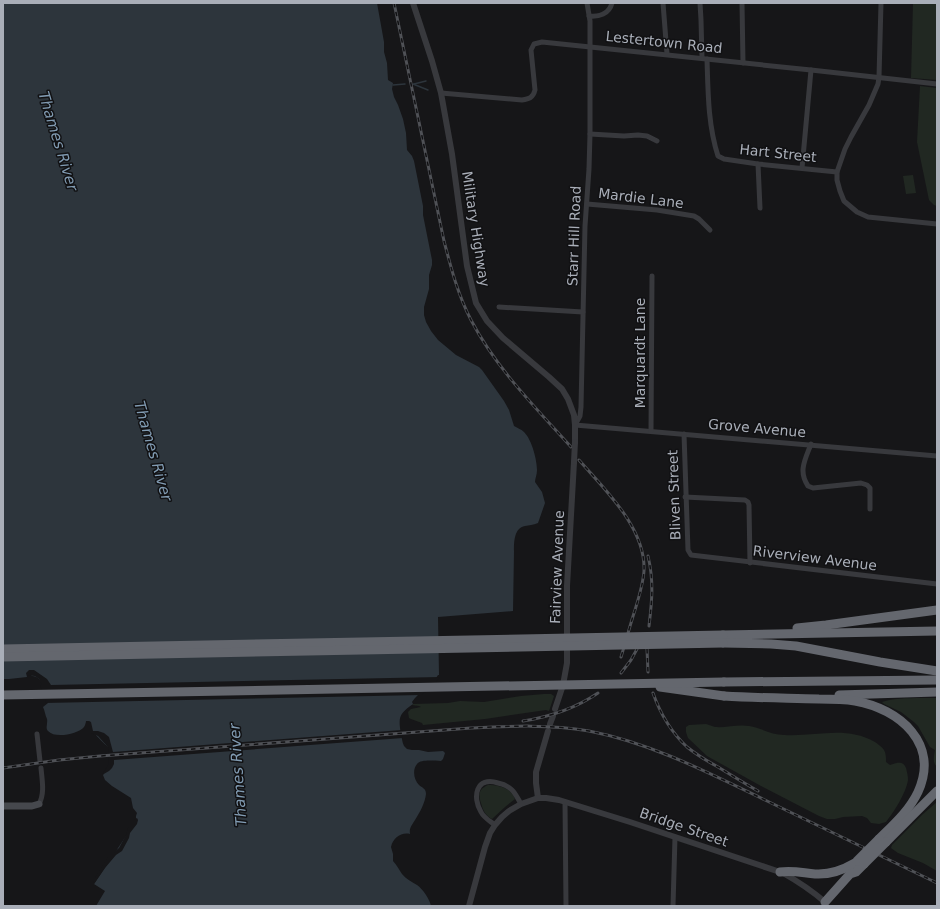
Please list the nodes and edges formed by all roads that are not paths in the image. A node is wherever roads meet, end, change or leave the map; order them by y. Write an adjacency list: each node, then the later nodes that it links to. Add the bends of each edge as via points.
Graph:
1 (413, 3): 16 (street, Military Highway)
2 (587, 3): 8 (street, Starr Hill Road)
3 (612, 3): 8 (street, via 608,11 602,15)
4 (663, 3): 10 (street)
5 (700, 3): 11 (street)
6 (742, 3): 12 (street)
7 (881, 3): 14 (street)
8 (589, 16): 9 (street, Starr Hill Road)
9 (590, 46): 10 (street, Lestertown Road); 16 (street, Lestertown Road, via 542,42 534,44 531,50 535,90 534,95 527,100); 17 (street, Starr Hill Road)
10 (667, 54): 11 (street, Lestertown Road)
11 (704, 59): 12 (street, Lestertown Road); 19 (street, Hart Street, via 713,142 718,156)
12 (743, 63): 13 (street, Lestertown Road)
13 (811, 70): 14 (street, Lestertown Road); 20 (street)
14 (879, 77): 15 (street, Lestertown Road); 21 (street, via 870,105 845,149)
15 (937, 84)
16 (441, 93): 29 (street, Military Highway, via 467,266 476,303 487,321 503,338 562,389 574,415)
17 (590, 134): 18 (street, via 638,134); 22 (street, Starr Hill Road)
18 (657, 141)
19 (758, 164): 20 (street, Hart Street); 23 (street)
20 (802, 168): 21 (street, Hart Street)
21 (837, 172): 24 (street, via 844,201 857,212 868,217)
22 (587, 204): 25 (street, Mardie Lane, via 694,216); 28 (street, Starr Hill Road)
23 (760, 208)
24 (937, 224)
25 (710, 230)
26 (652, 276): 30 (street, Marquardt Lane)
27 (499, 307): 28 (street)
28 (583, 312): 29 (street, Starr Hill Road, via 581,412)
29 (575, 425): 30 (street, Grove Avenue); 51 (street, Fairview Avenue, bridge, via 567,576 567,663)
30 (651, 431): 31 (street, Grove Avenue)
31 (684, 434): 32 (street, Grove Avenue); 34 (street, Bliven Street)
32 (811, 444): 33 (street, Grove Avenue); 35 (street, via 802,472 808,486 813,488 861,483 867,485 870,488)
33 (937, 456)
34 (685, 497): 36 (street, Bliven Street); 37 (street, via 748,502)
35 (870, 509)
36 (690, 554): 37 (street, Riverview Avenue)
37 (750, 562): 38 (street, Riverview Avenue)
38 (937, 584)
39 (937, 610): 41 (highway, via 796,628)
40 (937, 631): 41 (highway)
41 (775, 634): 42 (highway)
42 (723, 639): 43 (highway, bridge); 44 (highway, bridge); 45 (highway, via 796,646)
43 (3, 649)
44 (3, 657)
45 (937, 671)
46 (937, 680): 47 (highway, bridge)
47 (615, 683): 49 (highway, bridge); 50 (highway, bridge, via 724,696)
48 (937, 692): 50 (highway)
49 (3, 695)
50 (762, 697): 66 (highway, via 845,700 868,704 882,709 914,733 924,757 922,784 906,811)
51 (555, 709)
52 (553, 716): 53 (street)
53 (550, 724)
54 (548, 731): 59 (street, via 536,775)
55 (37, 734): 56 (street)
56 (40, 761)
57 (41, 768): 61 (street, via 43,789)
58 (937, 791): 66 (highway)
59 (538, 798): 60 (street, Bridge Street); 62 (street, Bridge Street)
60 (566, 802): 65 (street, Bridge Street); 71 (street)
61 (39, 804): 63 (main road)
62 (521, 804): 64 (street, Bridge Street, via 509,810); 64 (street, via 514,792 504,785 493,782 480,785 476,794 478,806 482,814)
63 (3, 806)
64 (495, 825): 70 (street, Bridge Street, via 485,847)
65 (675, 837): 68 (street, Bridge Street); 72 (street)
66 (883, 840): 67 (highway, bridge)
67 (859, 863): 68 (highway, via 825,874); 69 (highway, via 855,873 850,874)
68 (780, 872): 69 (street, Bridge Street, via 816,894)
69 (826, 905)
70 (469, 906)
71 (566, 906)
72 (673, 906)

